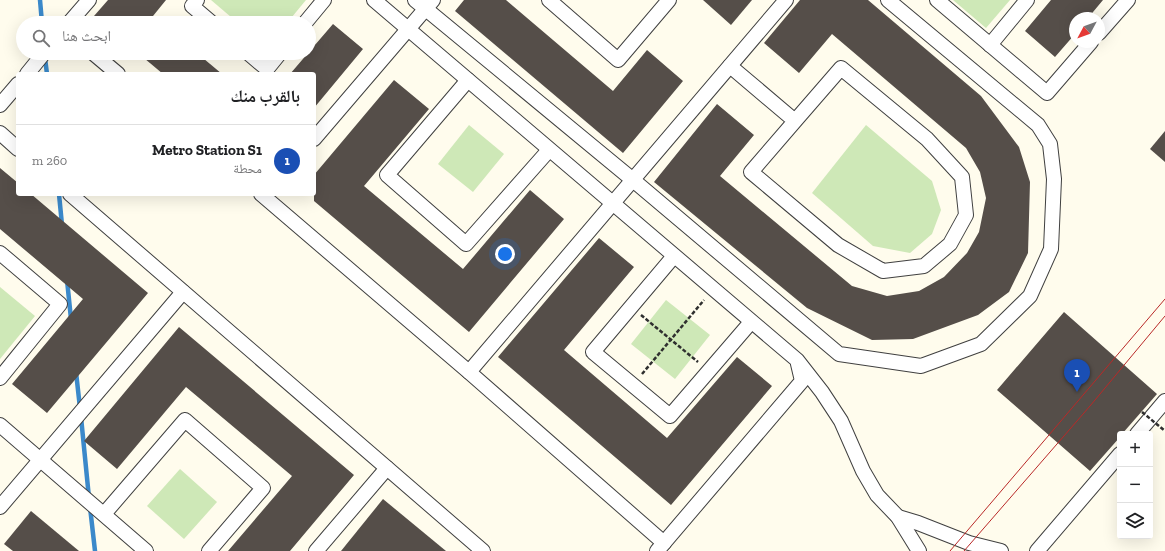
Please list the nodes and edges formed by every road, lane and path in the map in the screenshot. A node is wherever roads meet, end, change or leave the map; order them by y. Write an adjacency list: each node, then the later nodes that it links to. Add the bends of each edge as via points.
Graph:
1 (89, 0): 13 (street)
2 (197, 0): 14 (street, via 192,6)
3 (324, 0): 15 (street)
4 (374, 0): 17 (street)
5 (549, 0): 6 (street, via 618,60)
6 (669, 0)
7 (786, 0): 24 (street)
8 (888, 0): 35 (street, via 1038,125 1050,144 1054,180 1051,249 1030,296 981,344 921,366 839,354)
9 (937, 0): 18 (street)
10 (1027, 0): 18 (street)
11 (1128, 0): 16 (street)
12 (424, 3): 17 (street); 35 (street)
13 (75, 16)
14 (204, 16)
15 (311, 16)
16 (1105, 26)
17 (408, 29): 27 (street); 32 (street)
18 (990, 45): 19 (street, via 1047,93)
19 (1086, 48)
20 (38, 60): 25 (street)
21 (101, 60): 26 (street)
22 (256, 60): 23 (street, via 267,69)
23 (274, 60)
24 (730, 66): 30 (street); 35 (street)
25 (29, 72)
26 (116, 72)
27 (468, 80): 34 (street); 34 (street, via 386,175 466,244)
28 (16, 86): 29 (street)
29 (0, 105)
30 (795, 121): 30 (street, via 751,172 838,245 883,271 924,266 950,244 966,215 962,177 927,140 841,68)
31 (0, 133): 33 (street)
32 (316, 138)
33 (16, 147)
34 (549, 150): 38 (street)
35 (633, 180): 38 (street)
36 (72, 196): 42 (street)
37 (265, 196): 48 (street)
38 (612, 204): 40 (street); 48 (street)
39 (0, 253): 49 (street, via 60,304)
40 (674, 256): 41 (street); 43 (street)
41 (713, 289): 44 (street); 45 (path)
42 (184, 292): 57 (street); 58 (street)
43 (631, 306): 45 (path); 50 (street, via 593,352)
44 (751, 322): 46 (street); 47 (street)
45 (671, 340): 47 (path); 50 (path)
46 (797, 360): 61 (street, via 841,421 860,465 877,495); 62 (street, via 802,381)
47 (709, 371): 50 (street, via 670,416)
48 (469, 372): 62 (street)
49 (0, 378)
50 (633, 385)
51 (1165, 401): 54 (street)
52 (1142, 412): 55 (path, bridge)
53 (0, 425): 57 (street)
54 (1140, 431)
55 (1165, 431)
56 (1117, 458): 69 (street)
57 (40, 460): 59 (street); 60 (street)
58 (387, 468): 65 (street); 66 (street)
59 (0, 507)
60 (104, 514): 63 (street); 64 (street, via 185,420 263,488)
61 (898, 517): 67 (street); 68 (street, via 970,543)
62 (660, 547)
63 (146, 551)
64 (209, 551)
65 (316, 551)
66 (483, 551)
67 (919, 551)
68 (1001, 551)
69 (1037, 551)

